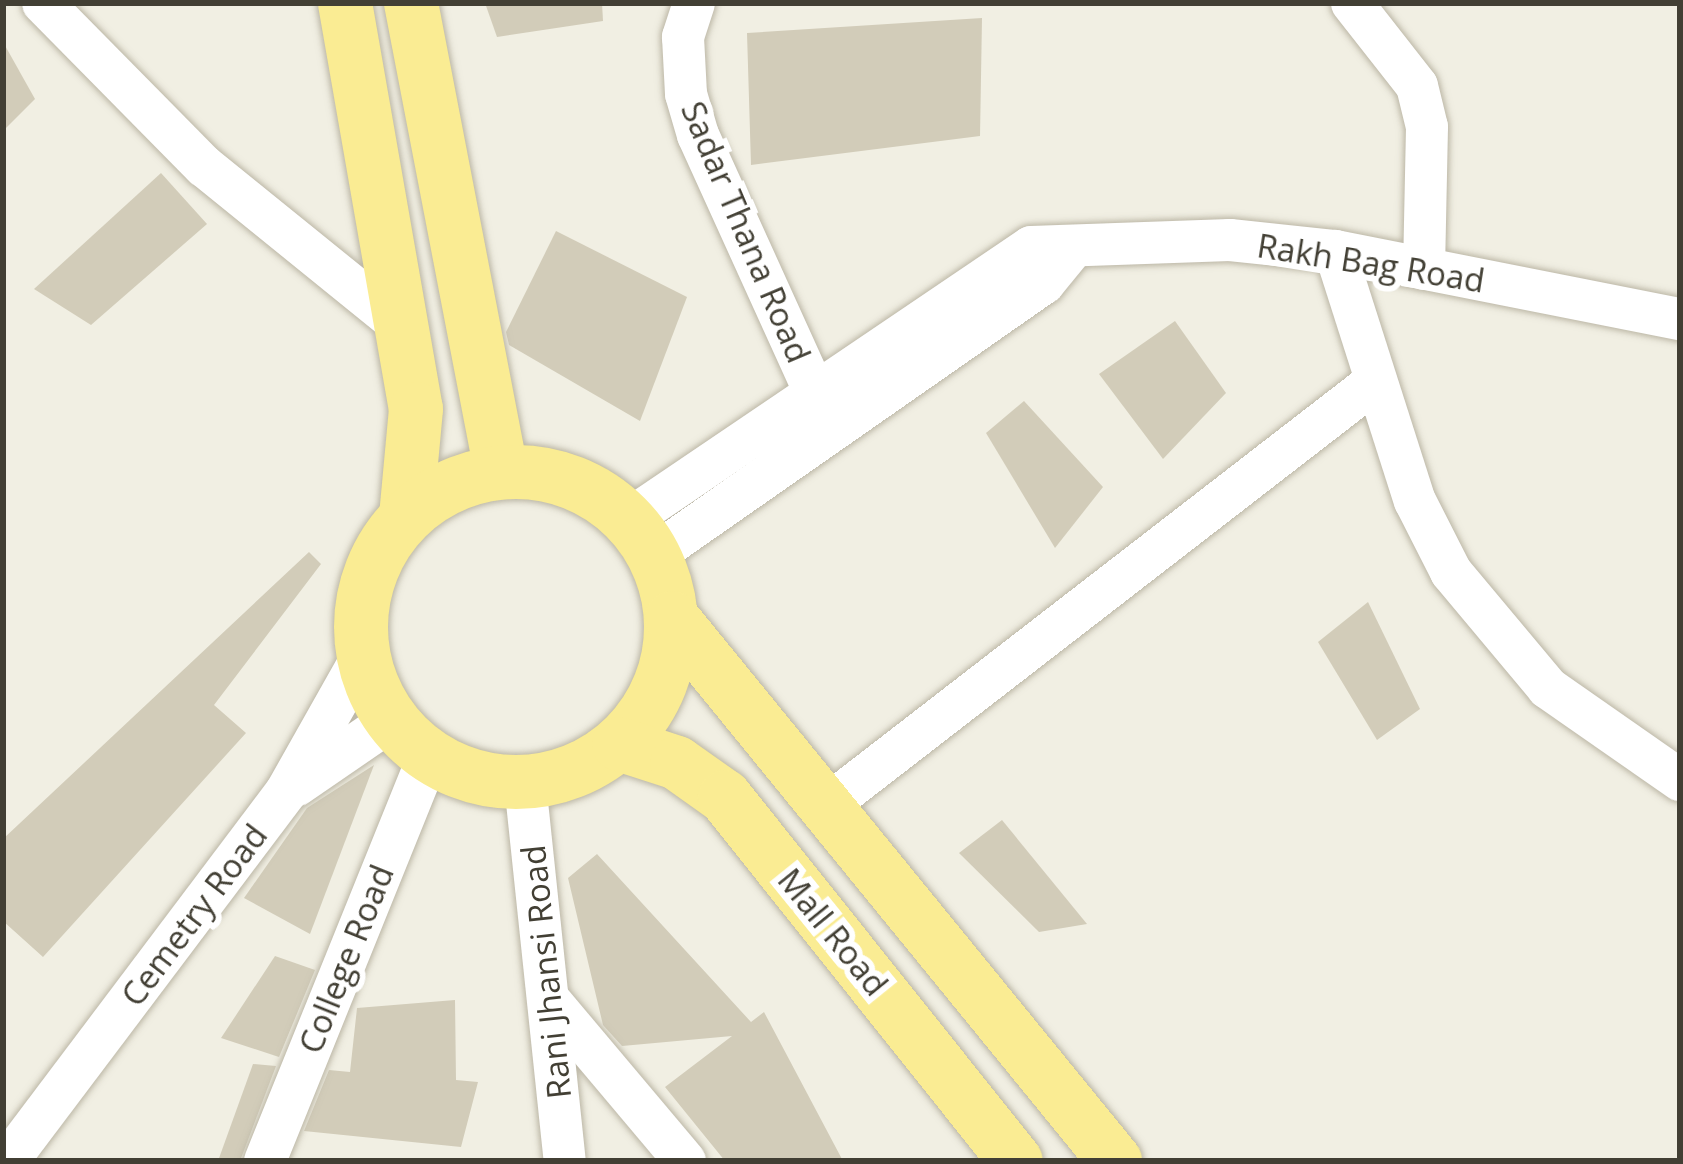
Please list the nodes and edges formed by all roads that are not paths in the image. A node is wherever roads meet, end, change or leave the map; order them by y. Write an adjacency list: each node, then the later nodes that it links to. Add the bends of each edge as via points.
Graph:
1 (43, 3): 10 (street, via 204,166)
2 (346, 3): 10 (main road)
3 (411, 3): 13 (main road)
4 (694, 3): 12 (street, Sadar Thana Road, via 683,37 698,136)
5 (1352, 3): 8 (street, via 1417,86 1426,127)
6 (1071, 250): 7 (street, Rakh Bag Road, via 1171,240); 12 (street, Rakh Bag Road, via 1044,244 1018,253); 15 (street, via 1044,283)
7 (1335, 251): 8 (street, Rakh Bag Road); 11 (street)
8 (1424, 268): 9 (street, Rakh Bag Road)
9 (1680, 319)
10 (403, 327): 14 (main road, via 416,409)
11 (1376, 381): 20 (street, via 1414,501 1451,572 1548,688); 23 (street)
12 (813, 388): 15 (street, Rakh Bag Road)
13 (501, 472): 14 (main road, via 449,486); 15 (main road, via 554,475 602,496)
14 (406, 516): 17 (main road, via 376,558 361,606)
15 (641, 538): 16 (main road)
16 (672, 617): 19 (main road, via 668,664 650,708); 23 (main road)
17 (362, 656): 18 (main road); 22 (street, Cemetry Road)
18 (408, 739): 21 (main road, via 474,778); 22 (street); 26 (street, College Road)
19 (619, 744): 21 (main road, via 576,772); 29 (main road, Mall Road, via 677,763 725,797)
20 (1680, 780)
21 (526, 783): 24 (street, Rani Jhansi Road)
22 (286, 792): 25 (street, Cemetry Road)
23 (825, 807): 30 (main road)
24 (551, 1002): 27 (street, Rani Jhansi Road); 28 (street)
25 (7, 1157)
26 (265, 1161)
27 (565, 1161)
28 (686, 1161)
29 (1016, 1161)
30 (1115, 1161)

